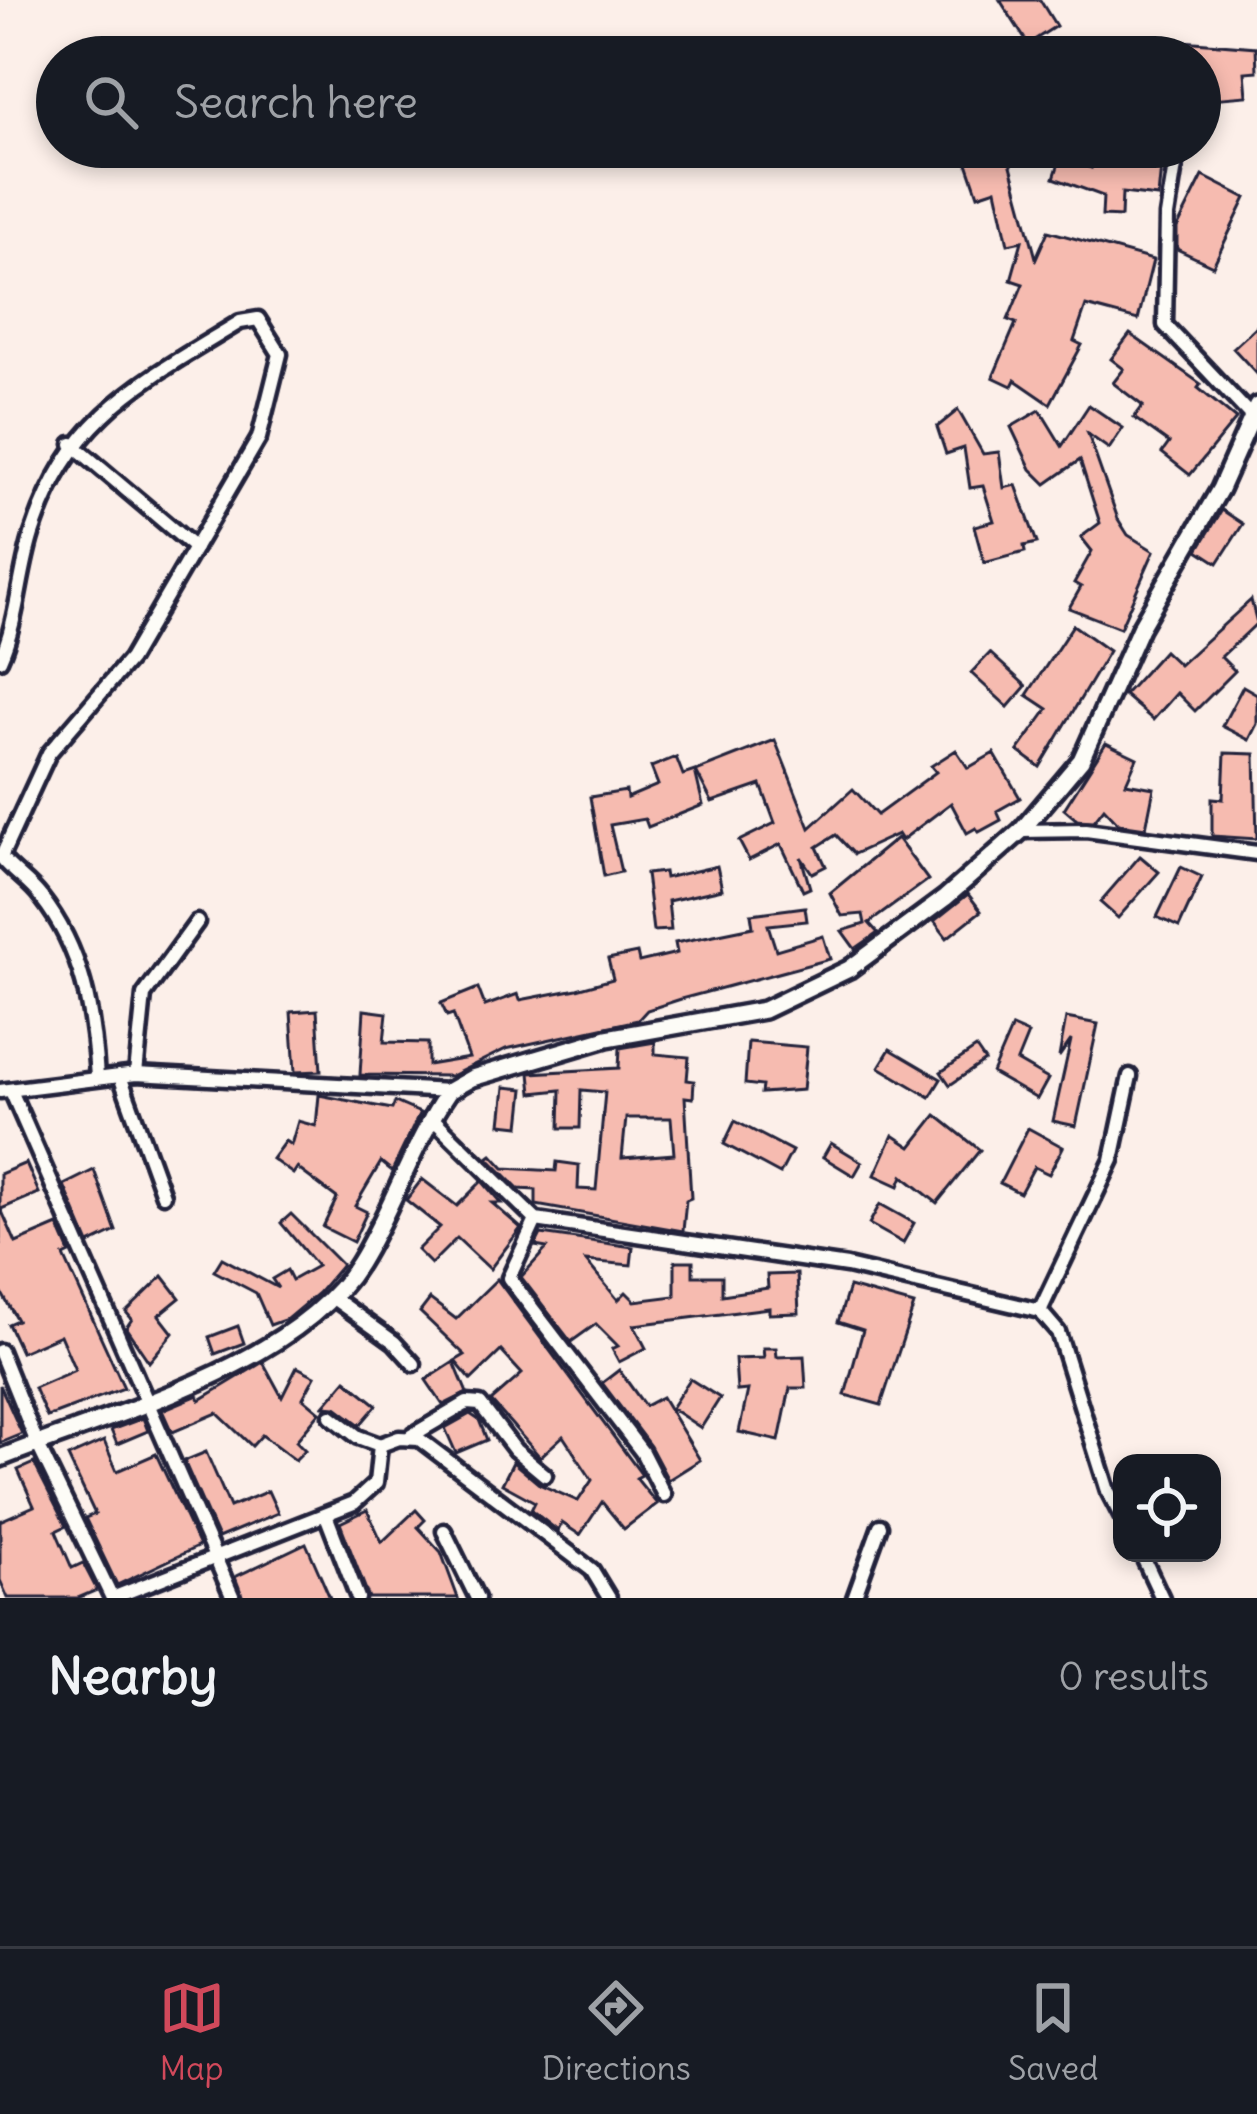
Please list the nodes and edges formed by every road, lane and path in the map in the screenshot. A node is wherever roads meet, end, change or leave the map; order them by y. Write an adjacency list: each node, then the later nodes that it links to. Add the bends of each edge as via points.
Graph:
1 (1175, 168): 2 (street, via 1165,325)
2 (1254, 411): 6 (street, via 1081,760)
3 (72, 444): 4 (street); 4 (street, via 147,381 240,322 258,319 280,353 260,438); 5 (street, via 31,537)
4 (195, 548): 12 (street, via 130,658 49,753 1,857 44,900 77,959)
5 (0, 660)
6 (1021, 831): 7 (street, via 1086,830); 13 (street, via 945,898 804,994 733,1018 607,1038)
7 (1257, 854)
8 (197, 922): 9 (street, via 144,995)
9 (136, 1075): 10 (street); 13 (street)
10 (120, 1076): 12 (street); 16 (street)
11 (1130, 1076): 19 (street, via 1112,1160)
12 (98, 1078): 14 (street)
13 (448, 1091): 15 (street)
14 (6, 1092): 22 (street)
15 (430, 1117): 17 (street); 18 (street, via 359,1263)
16 (164, 1195)
17 (536, 1220): 19 (street, via 847,1267); 29 (street, via 509,1278 642,1452)
18 (333, 1298): 21 (street); 22 (street, via 287,1338)
19 (1040, 1312): 30 (street, via 1058,1332)
20 (0, 1351): 25 (street)
21 (414, 1364)
22 (142, 1402): 25 (street); 34 (street)
23 (331, 1416): 26 (street)
24 (411, 1436): 26 (street); 28 (street, via 466,1403 480,1404); 36 (street, via 592,1570)
25 (37, 1443): 27 (street); 37 (street)
26 (380, 1445): 31 (street, via 376,1483)
27 (0, 1458)
28 (545, 1475)
29 (664, 1495)
30 (1113, 1497)
31 (326, 1515): 34 (street); 39 (street)
32 (880, 1526): 41 (street)
33 (444, 1531): 40 (street)
34 (216, 1558): 37 (street); 38 (street)
35 (1145, 1562): 42 (street)
36 (611, 1597)
37 (112, 1598)
38 (233, 1598)
39 (358, 1598)
40 (477, 1598)
41 (854, 1598)
42 (1162, 1598)

